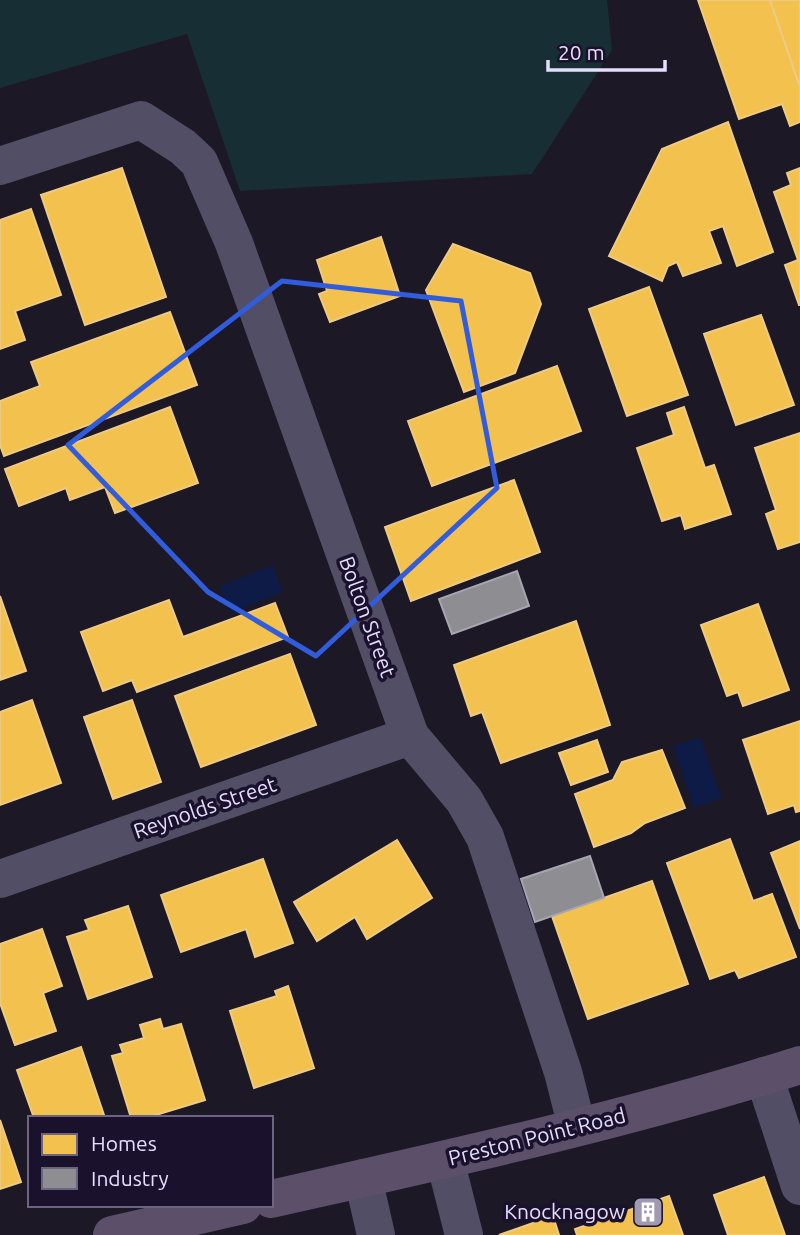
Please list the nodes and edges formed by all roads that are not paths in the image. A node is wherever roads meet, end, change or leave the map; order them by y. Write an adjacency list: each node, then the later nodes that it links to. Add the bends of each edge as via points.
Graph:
1 (0, 166): 2 (street, Bolton Street, via 141,120 199,162 234,243)
2 (410, 736): 3 (street, Reynolds Street); 6 (street, Bolton Street, via 464,800 485,837)
3 (0, 879)
4 (800, 1065): 5 (main road, Preston Point Road)
5 (764, 1076): 6 (main road, Preston Point Road); 9 (street)
6 (578, 1127): 7 (main road, Preston Point Road)
7 (445, 1160): 8 (main road, Preston Point Road); 14 (street)
8 (363, 1178): 10 (main road, Preston Point Road); 13 (street)
9 (800, 1186)
10 (273, 1199)
11 (234, 1207): 12 (main road)
12 (112, 1235)
13 (376, 1235)
14 (464, 1235)

